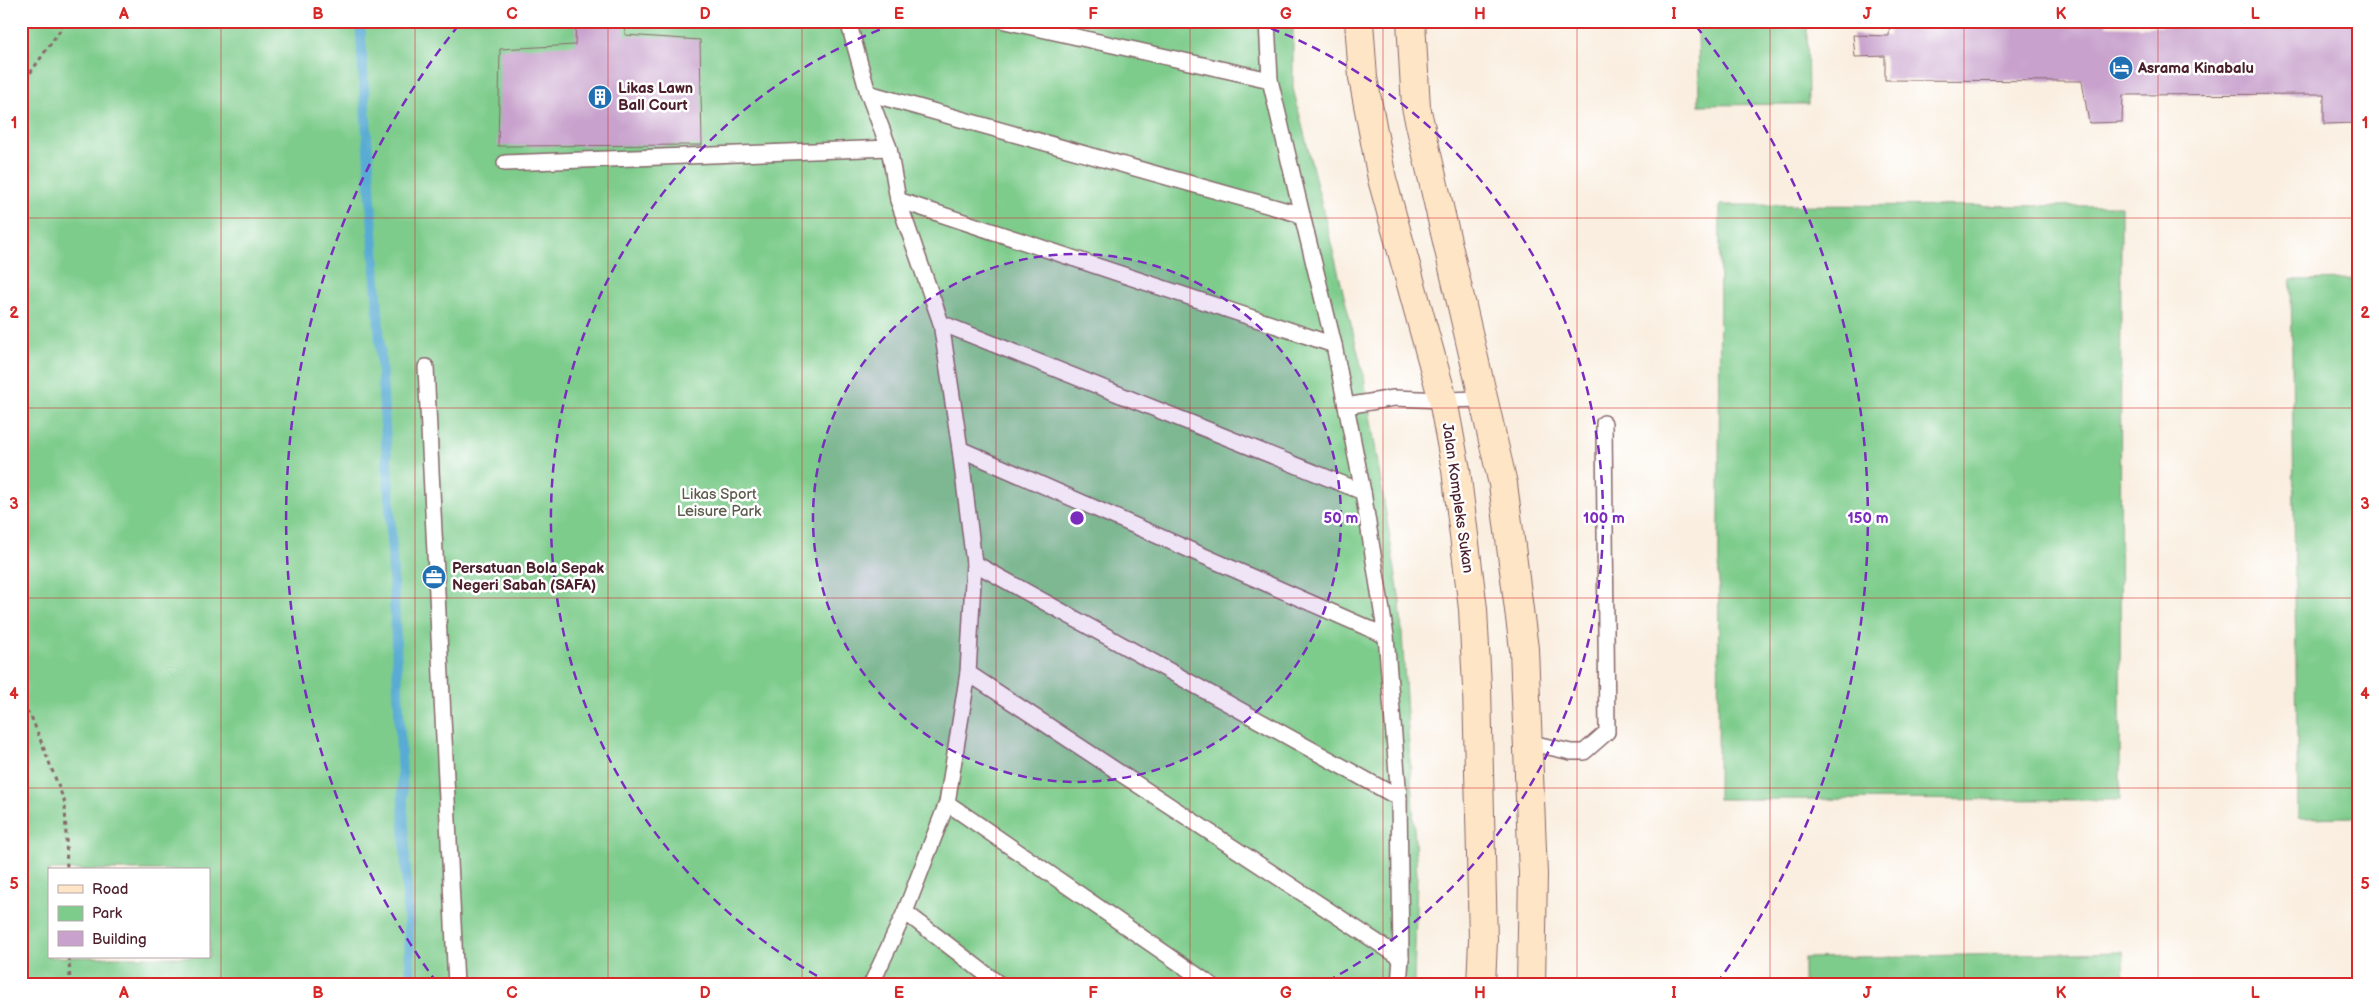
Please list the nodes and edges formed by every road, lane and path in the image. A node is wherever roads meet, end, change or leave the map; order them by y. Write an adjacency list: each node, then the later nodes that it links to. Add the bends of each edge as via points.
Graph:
1 (63, 21): 8 (path, via 61,29)
2 (848, 21): 9 (lane)
3 (1005, 21): 7 (lane)
4 (1267, 21): 7 (lane)
5 (1360, 21): 18 (main road, Jalan Kompleks Sukan, via 1363,78 1382,179)
6 (1411, 21): 17 (main road, via 1416,107)
7 (1270, 80): 13 (lane)
8 (21, 86)
9 (868, 93): 10 (lane); 13 (lane)
10 (889, 148): 11 (lane); 12 (lane)
11 (505, 163)
12 (898, 200): 14 (lane); 15 (lane)
13 (1302, 215): 15 (lane)
14 (941, 324): 21 (lane); 22 (lane)
15 (1334, 345): 19 (lane)
16 (426, 367): 35 (lane)
17 (1483, 399): 18 (lane); 27 (main road, via 1503,484 1524,648)
18 (1444, 400): 19 (lane, via 1394,398); 40 (main road, Jalan Kompleks Sukan, via 1456,470 1473,619 1483,940)
19 (1346, 406): 22 (lane)
20 (1604, 423): 27 (lane, via 1608,732 1584,752)
21 (960, 448): 23 (lane); 24 (lane)
22 (1363, 492): 24 (lane)
23 (974, 563): 25 (lane); 28 (lane)
24 (1386, 636): 28 (lane)
25 (968, 673): 29 (lane); 33 (lane)
26 (21, 705): 30 (path, via 31,716 65,803)
27 (1527, 742): 41 (main road, via 1533,874)
28 (1399, 798): 33 (lane)
29 (947, 803): 31 (lane); 38 (lane)
30 (66, 868)
31 (905, 912): 36 (lane); 37 (lane)
32 (69, 958): 34 (path)
33 (1401, 958): 39 (lane)
34 (70, 985)
35 (456, 985)
36 (871, 985)
37 (1000, 985)
38 (1211, 985)
39 (1399, 985)
40 (1481, 985)
41 (1531, 985)

